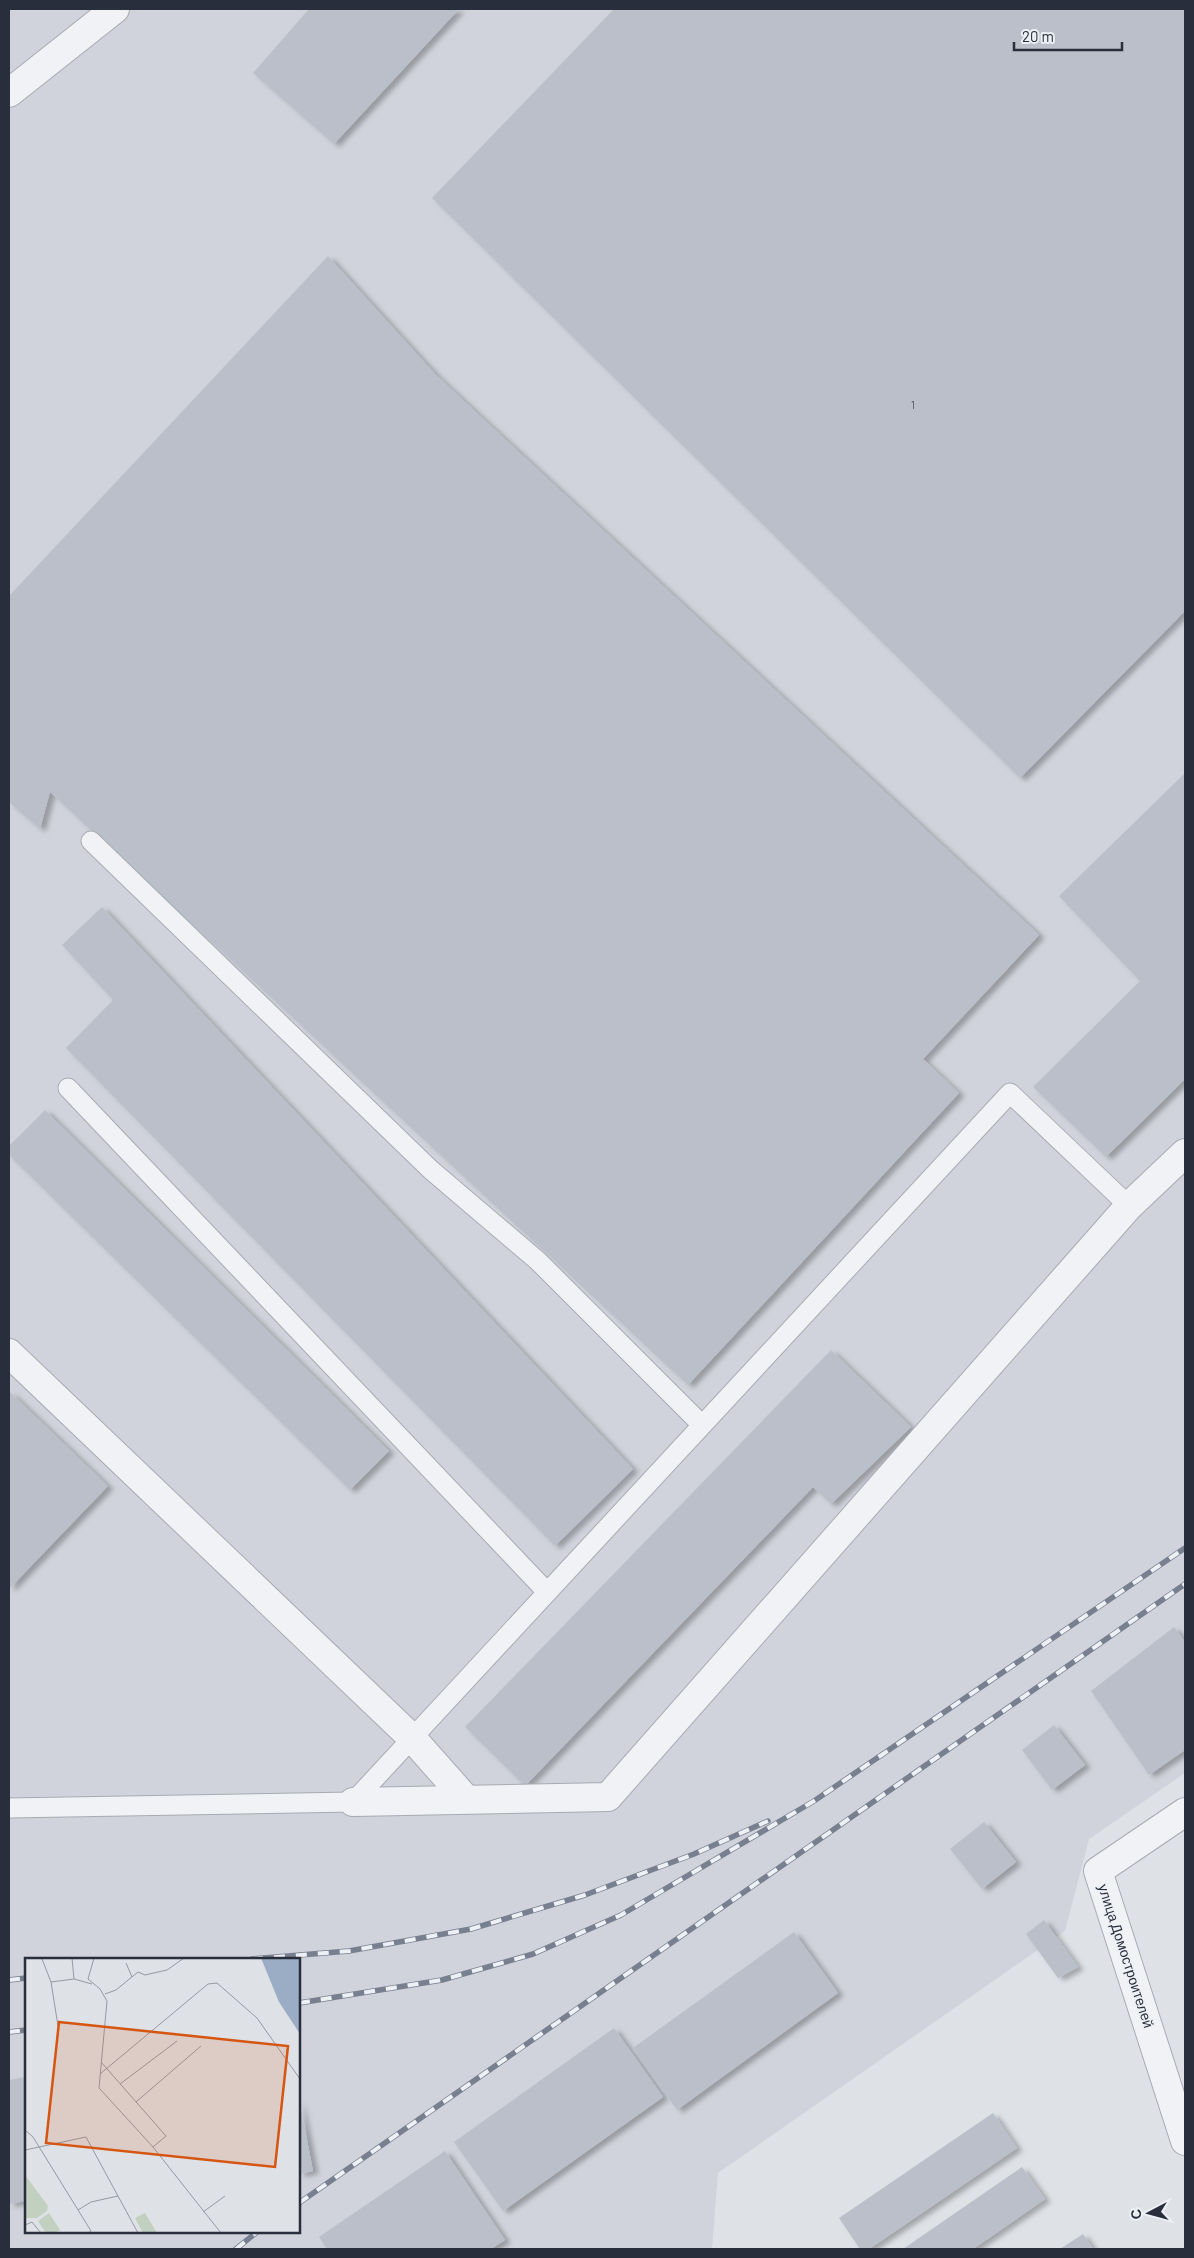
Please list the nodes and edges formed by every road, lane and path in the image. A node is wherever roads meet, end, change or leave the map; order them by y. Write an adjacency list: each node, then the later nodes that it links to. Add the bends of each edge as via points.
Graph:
1 (115, 9): 2 (street)
2 (9, 93)
3 (91, 841): 8 (lane, via 430,1170 538,1261)
4 (68, 1088): 9 (lane)
5 (1185, 1153): 6 (street)
6 (1129, 1206): 8 (lane, via 1010,1093); 11 (street, via 608,1797)
7 (9, 1353): 10 (street)
8 (702, 1425): 9 (lane)
9 (547, 1592): 10 (lane)
10 (412, 1738): 11 (street); 12 (lane)
11 (466, 1800): 12 (street)
12 (353, 1802): 13 (lane)
13 (9, 1808)
14 (1185, 1812): 15 (street, улица Домостроителей, via 1098,1871)
15 (1185, 2141)

